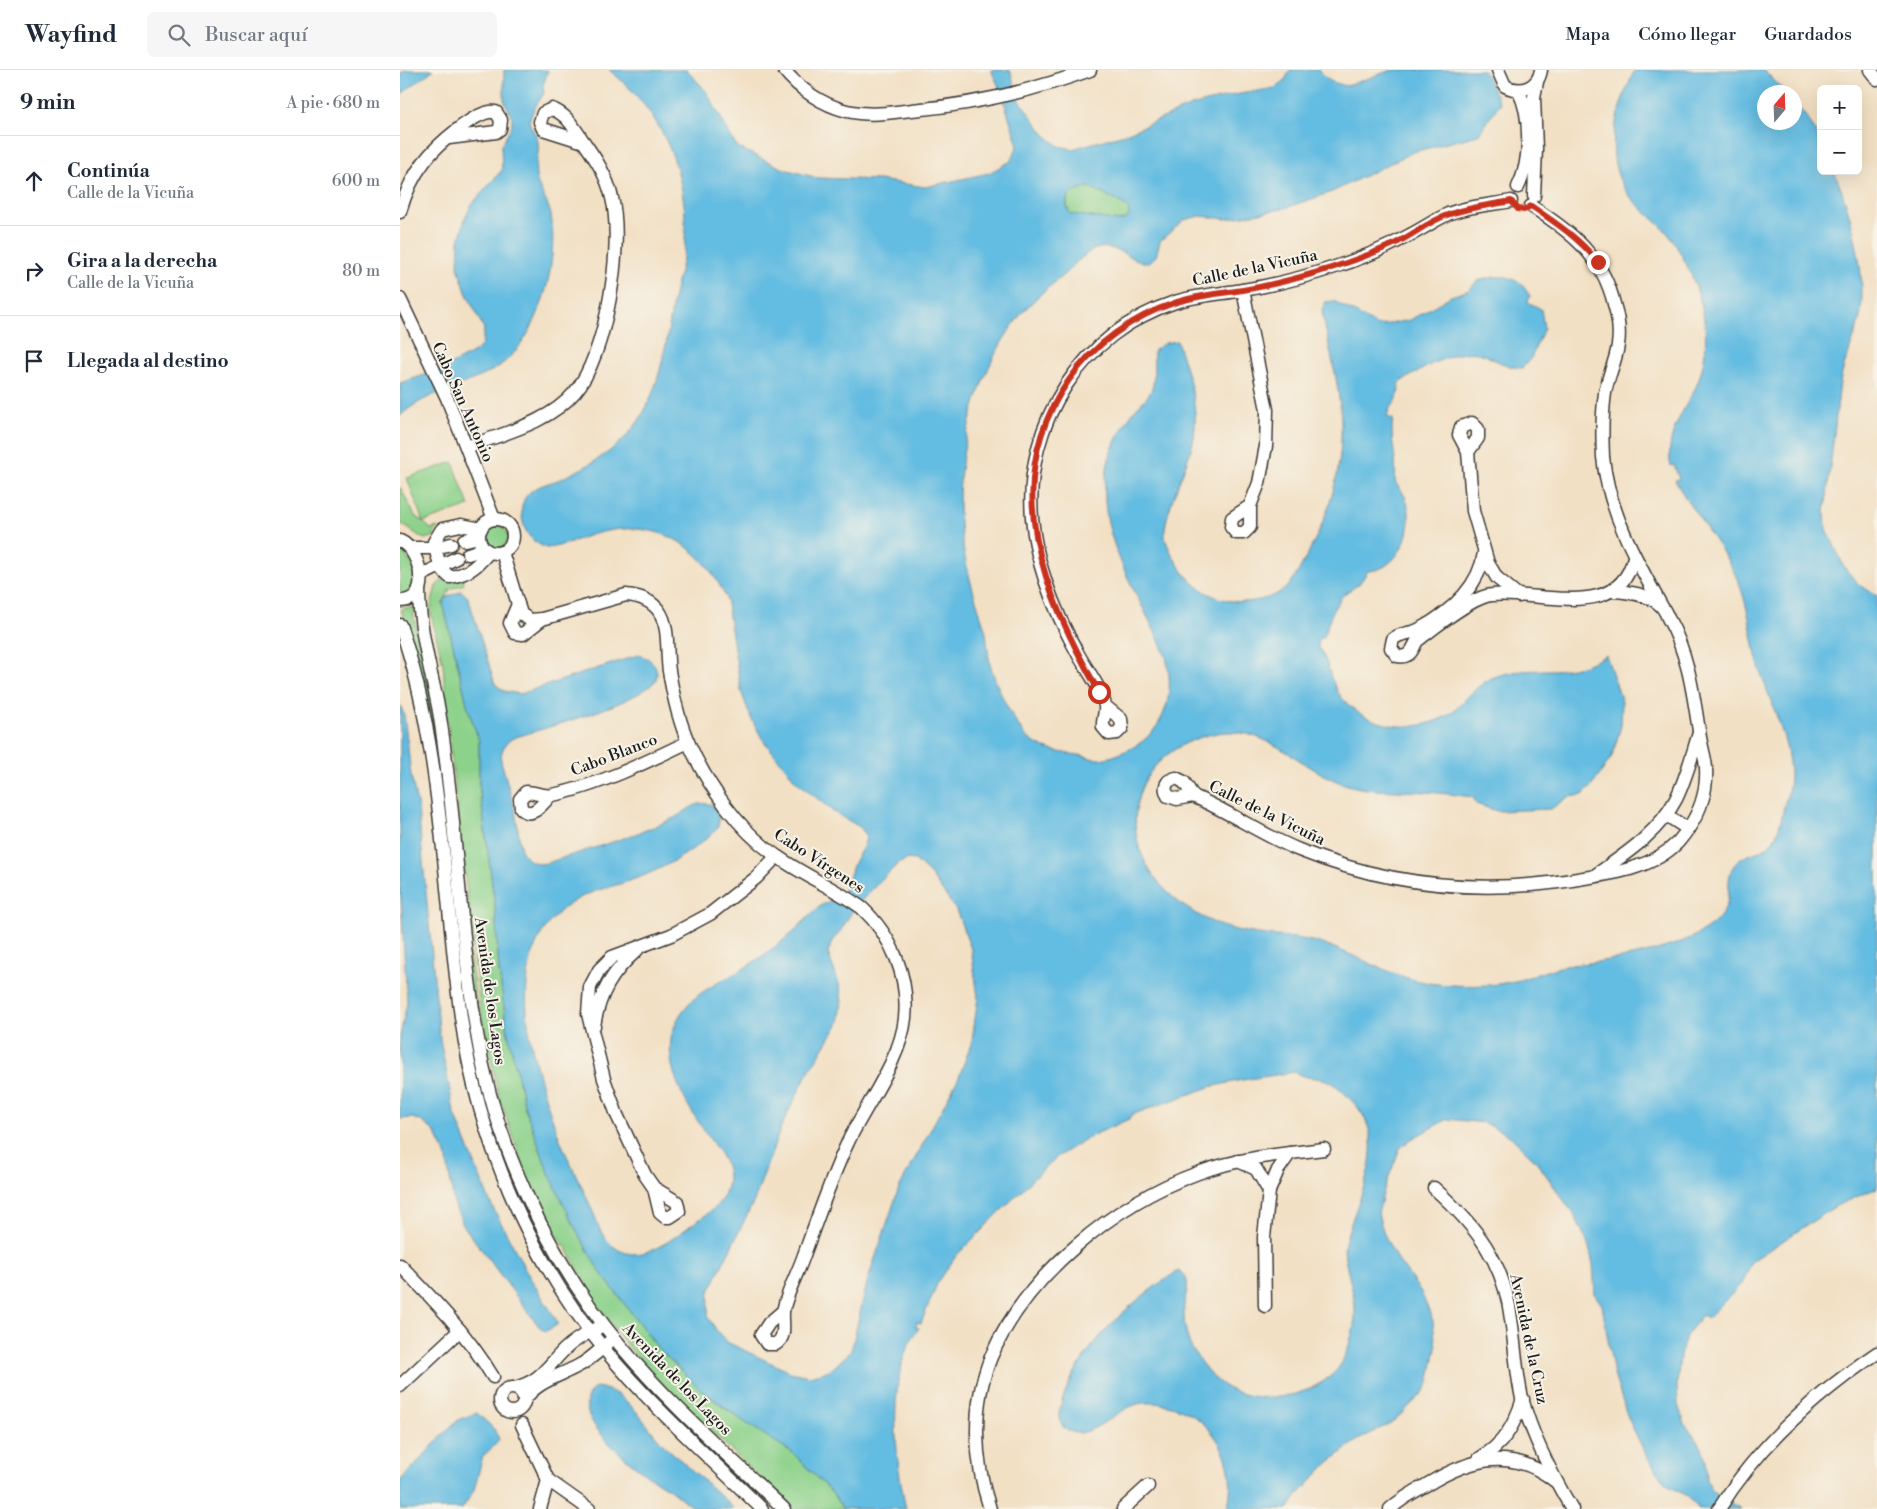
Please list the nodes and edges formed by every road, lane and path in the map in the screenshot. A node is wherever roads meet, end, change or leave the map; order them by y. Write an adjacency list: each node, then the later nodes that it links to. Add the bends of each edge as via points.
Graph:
1 (784, 70): 2 (street, via 817,98 861,113 932,108 992,99)
2 (1088, 70)
3 (1498, 70): 7 (street, via 1505,86)
4 (1870, 70): 6 (street)
5 (1540, 73): 7 (street, via 1525,90); 12 (street, via 1534,97 1536,149)
6 (1877, 80)
7 (1518, 90): 10 (street, via 1526,112 1527,136 1524,172)
8 (449, 138): 13 (street, via 422,163)
9 (584, 142): 16 (street, via 608,184 613,200 615,231 604,323 589,370 574,393 554,411)
10 (1518, 187): 11 (street, via 1512,191); 12 (street, via 1528,188)
11 (1511, 201): 12 (street, via 1518,209 1524,210); 14 (street, Calle de la Vicuña, via 1448,214 1396,243 1346,263)
12 (1532, 201): 27 (street, Calle de la Vicuña, via 1587,249 1598,262 1612,293 1618,336 1605,393 1602,438 1604,460 1618,515)
13 (400, 212)
14 (1243, 290): 18 (street, via 1267,410 1263,465); 40 (street, Calle de la Vicuña, via 1174,303 1111,336 1076,370 1043,430 1033,475 1032,519 1036,542 1057,611)
15 (400, 298): 16 (street, Cabo San Antonio)
16 (468, 447): 19 (street, Cabo San Antonio)
17 (1468, 452): 25 (street, via 1473,510)
18 (1250, 506)
19 (494, 519): 23 (street, via 484,524); 23 (street, via 504,521 513,535 510,546)
20 (464, 540): 23 (street)
21 (403, 542): 24 (street); 30 (street, Avenida de los Lagos, via 416,558)
22 (451, 544): 24 (street)
23 (487, 544): 24 (street, via 462,525 442,529 436,536); 26 (street); 29 (street, via 473,570 462,576 450,577); 36 (street)
24 (435, 548): 29 (street)
25 (1484, 552): 31 (street, via 1481,569); 34 (street, via 1497,578)
26 (468, 554)
27 (1634, 557): 32 (street, via 1627,576); 37 (street, Calle de la Vicuña)
28 (456, 558): 29 (street)
29 (441, 566): 30 (street)
30 (420, 583): 35 (street, via 410,600); 58 (street, Avenida de los Lagos, via 420,612 444,741 477,1034 486,1075 506,1140 539,1220 562,1262)
31 (1473, 585): 33 (street); 33 (street, via 1412,638)
32 (1613, 591): 34 (street, via 1576,598); 37 (street, via 1644,596)
33 (1484, 596): 34 (street)
34 (1520, 596)
35 (400, 601)
36 (518, 604): 38 (street, via 525,618); 38 (street, Cabo Vírgenes, via 510,623 515,633 523,634)
37 (1661, 605): 41 (street, Calle de la Vicuña, via 1685,657)
38 (542, 620): 42 (street, Cabo Vírgenes, via 626,595 637,596 654,606 664,620 673,690)
39 (400, 625): 60 (street, Avenida de los Lagos, via 414,674 436,789 461,1016 475,1089 497,1158 523,1219)
40 (1105, 706)
41 (1699, 733): 45 (street, Calle de la Vicuña, via 1684,781); 46 (street, Calle de la Vicuña, via 1706,756 1705,789 1696,817)
42 (688, 742): 43 (street, Cabo Blanco, via 616,774); 47 (street, Cabo Vírgenes, via 727,806)
43 (550, 796)
44 (1194, 796): 48 (street, Calle de la Vicuña, via 1298,850 1385,877 1458,886 1503,887 1545,885)
45 (1666, 815): 46 (street); 48 (street, Calle de la Vicuña, via 1628,852)
46 (1688, 829): 48 (street, Calle de la Vicuña, via 1668,851 1651,861 1632,869)
47 (776, 857): 52 (street, via 750,883 710,914 638,949 610,978 597,1010 593,1030 604,1079 617,1115); 57 (street, Cabo Vírgenes, via 832,888 874,920 896,958 903,984 905,1018 894,1057 843,1153)
48 (1593, 877)
49 (1324, 1149): 50 (street)
50 (1290, 1153): 51 (street); 54 (street)
51 (1238, 1161): 54 (street, via 1256,1169); 79 (street, via 1172,1183 1112,1217 1054,1267 1016,1314 991,1358 978,1409 978,1461)
52 (654, 1188)
53 (1434, 1188): 67 (street, Avenida de la Cruz, via 1470,1222 1498,1269 1508,1301)
54 (1269, 1191): 56 (street, via 1264,1237)
55 (400, 1265): 59 (street)
56 (1265, 1306)
57 (783, 1311)
58 (604, 1325): 60 (street); 61 (street, Avenida de los Lagos)
59 (460, 1330): 64 (street); 65 (street)
60 (590, 1332): 62 (street, Avenida de los Lagos); 66 (street, via 565,1349 546,1371 523,1386)
61 (614, 1338): 62 (street); 78 (street, Avenida de los Lagos, via 654,1382)
62 (603, 1348): 68 (street, via 579,1366 552,1378 526,1396); 77 (street, Avenida de los Lagos, via 637,1387)
63 (1877, 1353): 83 (street, via 1798,1414 1749,1467)
64 (494, 1377): 66 (street); 69 (street, via 494,1388)
65 (400, 1386)
66 (511, 1389): 68 (street, via 522,1394); 69 (street, via 501,1397)
67 (1522, 1399): 71 (street, via 1518,1416 1505,1440); 73 (street, Avenida de la Cruz)
68 (522, 1405): 69 (street, via 513,1411); 70 (street)
69 (504, 1407): 70 (street)
70 (522, 1425): 72 (street)
71 (1478, 1460): 73 (street, via 1521,1463 1544,1472); 81 (street, via 1443,1475)
72 (548, 1480): 75 (street); 76 (street)
73 (1555, 1481): 82 (street, Avenida de la Cruz)
74 (1148, 1486): 80 (street)
75 (540, 1509)
76 (589, 1509)
77 (762, 1509)
78 (784, 1509)
79 (990, 1509)
80 (1123, 1509)
81 (1390, 1509)
82 (1572, 1509)
83 (1718, 1509)

